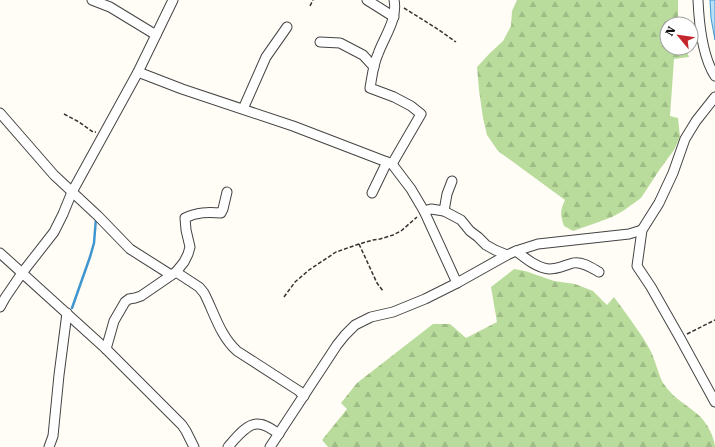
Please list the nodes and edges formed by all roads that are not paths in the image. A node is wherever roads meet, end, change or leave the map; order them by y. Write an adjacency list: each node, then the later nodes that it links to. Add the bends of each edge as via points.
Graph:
1 (92, 0): 8 (street, via 110,6)
2 (173, 0): 8 (street)
3 (367, 0): 6 (street)
4 (698, 0): 12 (street, via 705,51)
5 (395, 2): 6 (street)
6 (394, 17): 10 (street)
7 (287, 27): 14 (street, via 266,57)
8 (156, 34): 11 (street)
9 (320, 42): 10 (street, via 340,44 363,55)
10 (374, 67): 16 (street, via 370,88 394,96 421,114)
11 (138, 72): 14 (street); 18 (street)
12 (715, 76)
13 (715, 98): 23 (street, via 684,138 673,173 659,203)
14 (243, 109): 16 (street)
15 (0, 113): 18 (street)
16 (389, 163): 20 (street); 21 (street, via 412,189)
17 (452, 181): 22 (street)
18 (72, 192): 28 (street, via 54,232); 29 (street, via 130,249)
19 (227, 192): 29 (street, via 221,213 206,212 185,218 190,247)
20 (372, 193)
21 (424, 211): 22 (street); 30 (street)
22 (444, 211): 26 (street, via 461,220 486,245)
23 (642, 230): 24 (street, via 629,234 538,244); 35 (street, via 637,266 651,286)
24 (516, 251): 26 (street); 27 (street, via 538,266 548,269 575,263)
25 (0, 253): 28 (street)
26 (507, 255): 30 (street)
27 (599, 272)
28 (22, 274): 31 (street); 32 (street)
29 (174, 274): 33 (street, via 141,296 125,302 114,321); 34 (street, via 199,287 204,293 230,345)
30 (457, 283): 34 (street, via 393,312 371,317 355,326 345,334)
31 (0, 307)
32 (67, 313): 33 (street); 37 (street, via 53,436)
33 (106, 349): 38 (street, via 182,425)
34 (304, 396): 36 (street)
35 (715, 402)
36 (279, 434): 39 (street, via 258,424 246,428); 40 (street)
37 (49, 447)
38 (194, 447)
39 (228, 447)
40 (270, 447)

